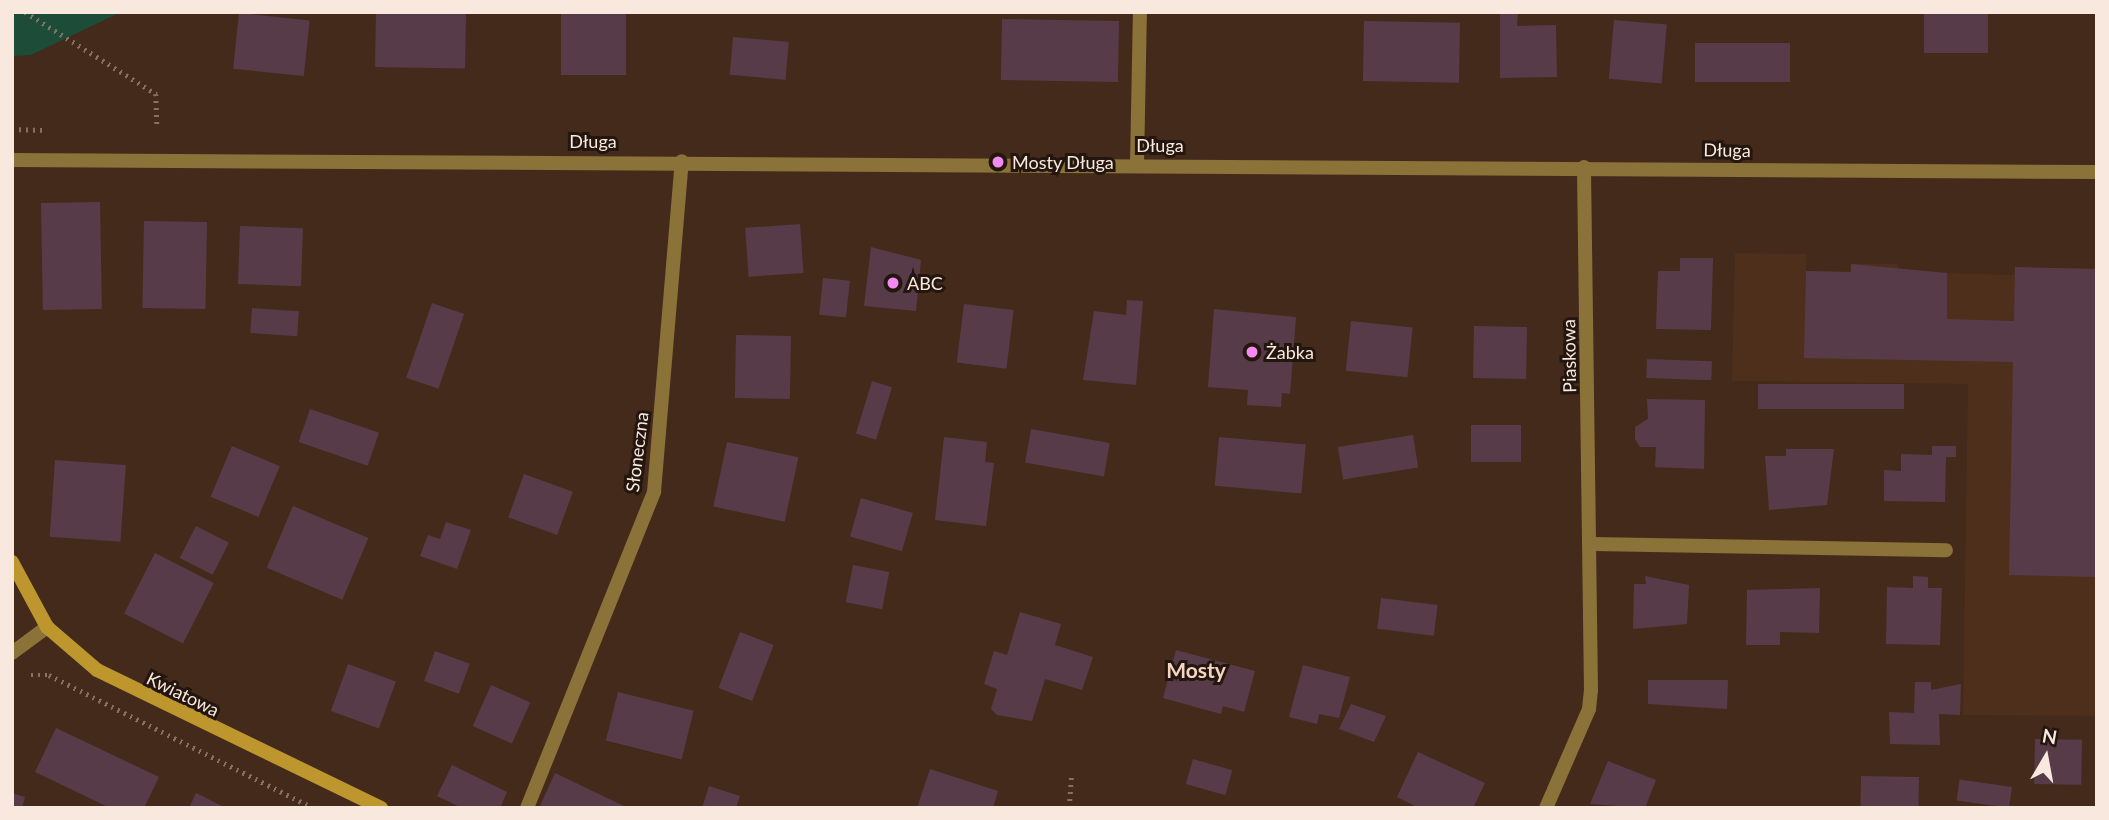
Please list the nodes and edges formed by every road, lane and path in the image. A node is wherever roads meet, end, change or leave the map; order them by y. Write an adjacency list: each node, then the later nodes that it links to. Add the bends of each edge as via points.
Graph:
1 (25, 12): 3 (path, via 156,94)
2 (1140, 12): 8 (street)
3 (157, 124)
4 (12, 129): 5 (path)
5 (43, 130)
6 (12, 160): 7 (street, Długa)
7 (682, 161): 8 (street, Długa); 20 (street, Słoneczna, via 654,492)
8 (1137, 164): 9 (street, Długa)
9 (1584, 167): 10 (street, Długa); 11 (street, Piaskowa)
10 (2097, 172)
11 (1593, 544): 12 (street); 22 (street, Piaskowa, via 1589,709)
12 (1946, 550)
13 (12, 562): 14 (main road, Kwiatowa)
14 (47, 627): 15 (street); 19 (main road, Kwiatowa, via 97,670 153,702)
15 (12, 653)
16 (31, 675): 18 (path, via 48,675)
17 (1071, 776): 21 (path)
18 (314, 808)
19 (381, 808)
20 (527, 808)
21 (1069, 808)
22 (1546, 808)

